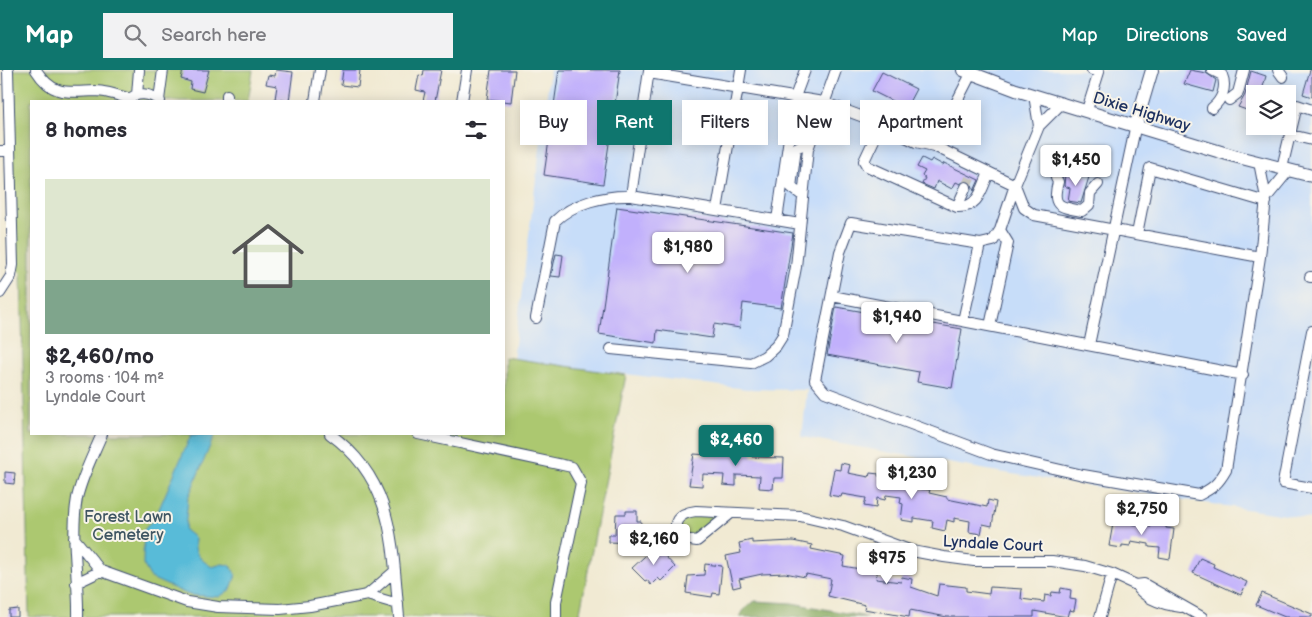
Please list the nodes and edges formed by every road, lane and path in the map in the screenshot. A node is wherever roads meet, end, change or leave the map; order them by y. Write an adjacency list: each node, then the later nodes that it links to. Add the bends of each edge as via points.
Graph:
1 (8, 70): 41 (street)
2 (36, 70): 20 (street, via 42,79 59,91 74,94 96,91)
3 (139, 70): 20 (street)
4 (163, 70): 22 (street)
5 (320, 70): 23 (street)
6 (467, 70): 24 (street)
7 (741, 70): 17 (street)
8 (804, 70): 19 (street)
9 (836, 70): 26 (street)
10 (1092, 70): 30 (street, via 1098,72)
11 (1152, 70): 33 (main road)
12 (1212, 70): 29 (street, via 1222,75 1225,86 1220,102)
13 (1244, 70): 27 (street, via 1238,93)
14 (649, 71): 16 (street); 52 (street)
15 (969, 71): 18 (main road, Dixie Highway); 40 (street)
16 (681, 74): 17 (street)
17 (738, 87): 19 (street); 55 (street)
18 (1034, 95): 28 (main road, Dixie Highway); 34 (street)
19 (795, 97): 25 (street); 56 (street)
20 (131, 98): 21 (street, via 153,96)
21 (159, 100)
22 (160, 100)
23 (315, 100)
24 (462, 100)
25 (812, 100)
26 (824, 100)
27 (1229, 100)
28 (1062, 104): 30 (main road, Dixie Highway); 34 (street)
29 (1212, 108)
30 (1087, 110): 33 (main road, Dixie Highway)
31 (1296, 110): 32 (street, via 1297,105)
32 (1312, 110)
33 (1136, 124): 42 (main road, Dixie Highway); 59 (street)
34 (1039, 126): 50 (street)
35 (1291, 135): 36 (street); 44 (street)
36 (1312, 140)
37 (802, 145): 57 (street, via 796,148 790,187 803,196)
38 (872, 145): 54 (street, via 864,160 867,166)
39 (930, 145): 40 (street)
40 (934, 146): 43 (street)
41 (5, 151): 63 (street, via 13,265 11,276)
42 (1259, 162): 44 (main road, Dixie Highway); 53 (street)
43 (976, 166): 45 (street); 46 (street)
44 (1286, 169): 47 (main road, Dixie Highway); 53 (street)
45 (989, 172): 50 (street); 54 (street, via 975,202 968,208)
46 (971, 176)
47 (1312, 176)
48 (1056, 178): 49 (street, via 1056,203 1082,211 1089,206 1090,193)
49 (1098, 184)
50 (1015, 185): 58 (street); 59 (street, via 1028,213)
51 (966, 187): 54 (street)
52 (631, 196): 55 (street); 65 (street, via 610,195 564,212 555,221)
53 (1266, 200): 60 (street, via 1150,168); 62 (street)
54 (957, 207)
55 (717, 210): 56 (street)
56 (776, 220): 57 (street)
57 (800, 224): 70 (street, via 787,322 776,346 765,356 751,363)
58 (1000, 230): 61 (street, via 993,241); 67 (street, via 1008,242)
59 (1114, 230): 60 (street); 69 (street)
60 (1137, 234): 62 (street)
61 (980, 244): 64 (street, via 851,223 840,252); 66 (street)
62 (1260, 257): 71 (street)
63 (0, 293)
64 (832, 296): 66 (street); 71 (street, via 815,380 825,392 991,454 1083,475 1199,495 1213,488 1226,470)
65 (536, 318)
66 (963, 321): 67 (street)
67 (990, 326): 69 (street)
68 (1312, 333): 72 (street)
69 (1089, 345): 71 (street)
70 (611, 349)
71 (1243, 375)
72 (1307, 382): 78 (street, via 1283,483)
73 (102, 435): 80 (street, via 82,479)
74 (331, 435): 77 (street)
75 (346, 435): 77 (street)
76 (423, 435): 89 (street, via 572,467 581,483 556,602)
77 (347, 446): 81 (street, via 368,472 386,510)
78 (1312, 488)
79 (730, 514): 79 (street, Lyndale Court, via 685,512 677,521 677,531 683,539 697,541); 83 (street, Lyndale Court, via 772,513 824,521 891,544 944,557 974,561 1052,561)
80 (74, 538): 82 (street); 84 (street)
81 (395, 570): 85 (street); 86 (street)
82 (101, 571): 84 (street); 85 (street, via 162,594 218,607 280,609)
83 (1112, 574): 90 (street); 91 (street, Lyndale Court, via 1144,584)
84 (76, 583): 87 (street)
85 (367, 594): 86 (street)
86 (398, 604): 88 (street)
87 (78, 617)
88 (399, 617)
89 (556, 617)
90 (1100, 617)
91 (1202, 617)

